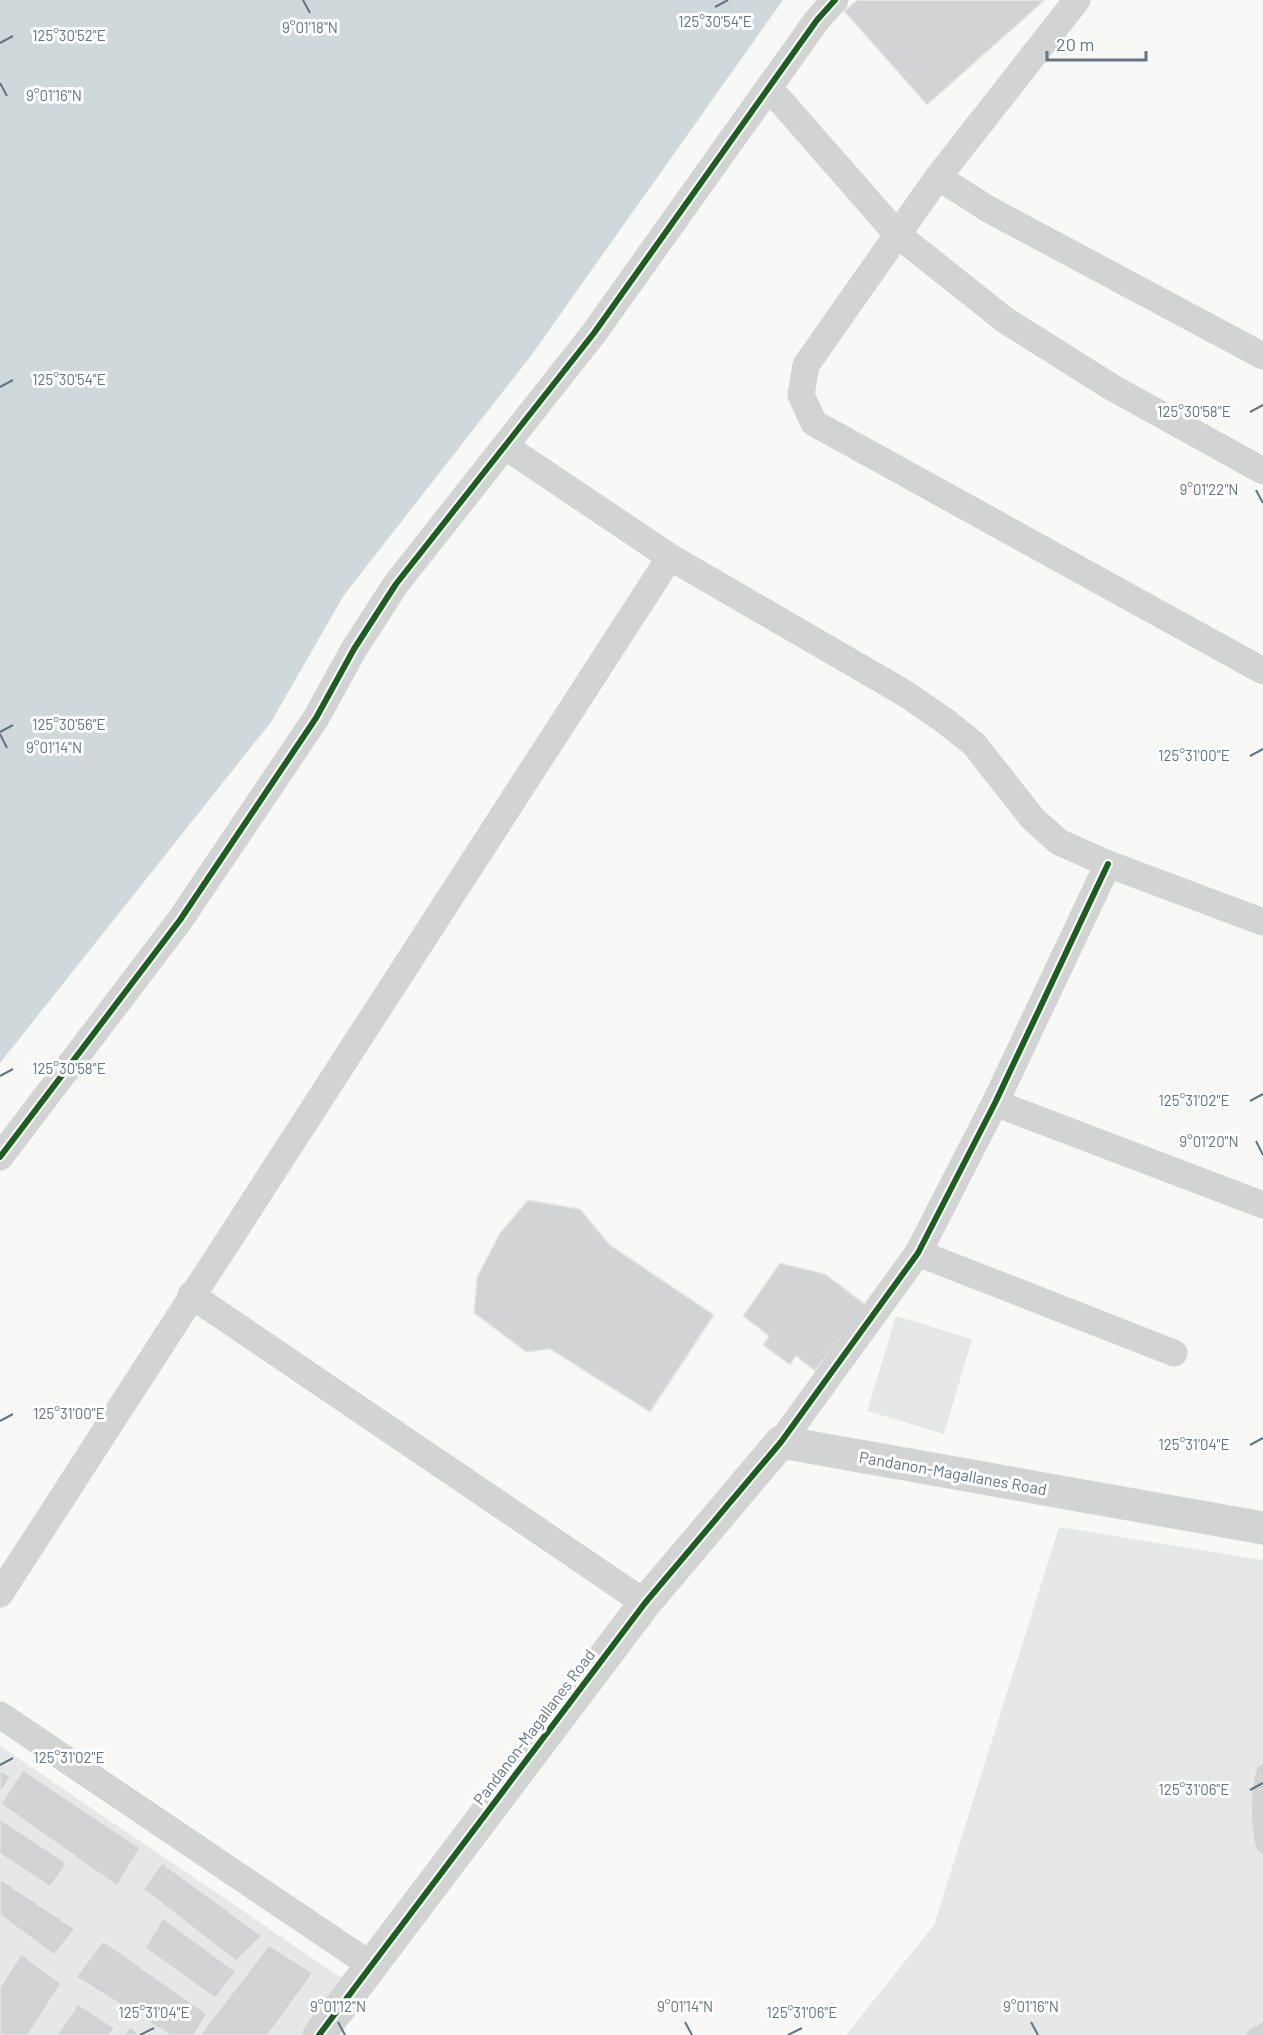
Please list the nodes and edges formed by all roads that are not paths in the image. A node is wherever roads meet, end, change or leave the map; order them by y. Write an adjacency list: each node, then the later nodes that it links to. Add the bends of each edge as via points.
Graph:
1 (835, 0): 3 (street)
2 (1077, 0): 4 (street)
3 (770, 89): 5 (street); 7 (street, via 594,333)
4 (938, 177): 5 (street); 6 (street, via 988,209)
5 (898, 236): 8 (street, via 1005,320 1113,388); 10 (street, via 806,365 801,395 814,423)
6 (1263, 356)
7 (506, 447): 9 (street); 14 (street, via 396,584 316,718 180,920)
8 (1263, 471)
9 (670, 557): 11 (street, via 926,707 974,744 1046,832); 17 (street)
10 (1263, 671)
11 (1108, 864): 12 (street); 13 (street)
12 (1263, 922)
13 (995, 1103): 15 (street); 16 (street)
14 (0, 1157)
15 (1263, 1205)
16 (918, 1253): 18 (street); 19 (street)
17 (191, 1295): 21 (street); 22 (street)
18 (1174, 1353)
19 (781, 1442): 20 (street, Pandanon-Magallanes Road); 22 (street, Pandanon-Magallanes Road)
20 (1263, 1528)
21 (0, 1594)
22 (645, 1603): 26 (street, Pandanon-Magallanes Road)
23 (0, 1715): 26 (street)
24 (1263, 1772): 25 (lane, via 1257,1821)
25 (1263, 1846)
26 (372, 1965): 28 (street, Pandanon-Magallanes Road)
27 (1263, 2030): 29 (lane)
28 (319, 2035)
29 (1254, 2035)

